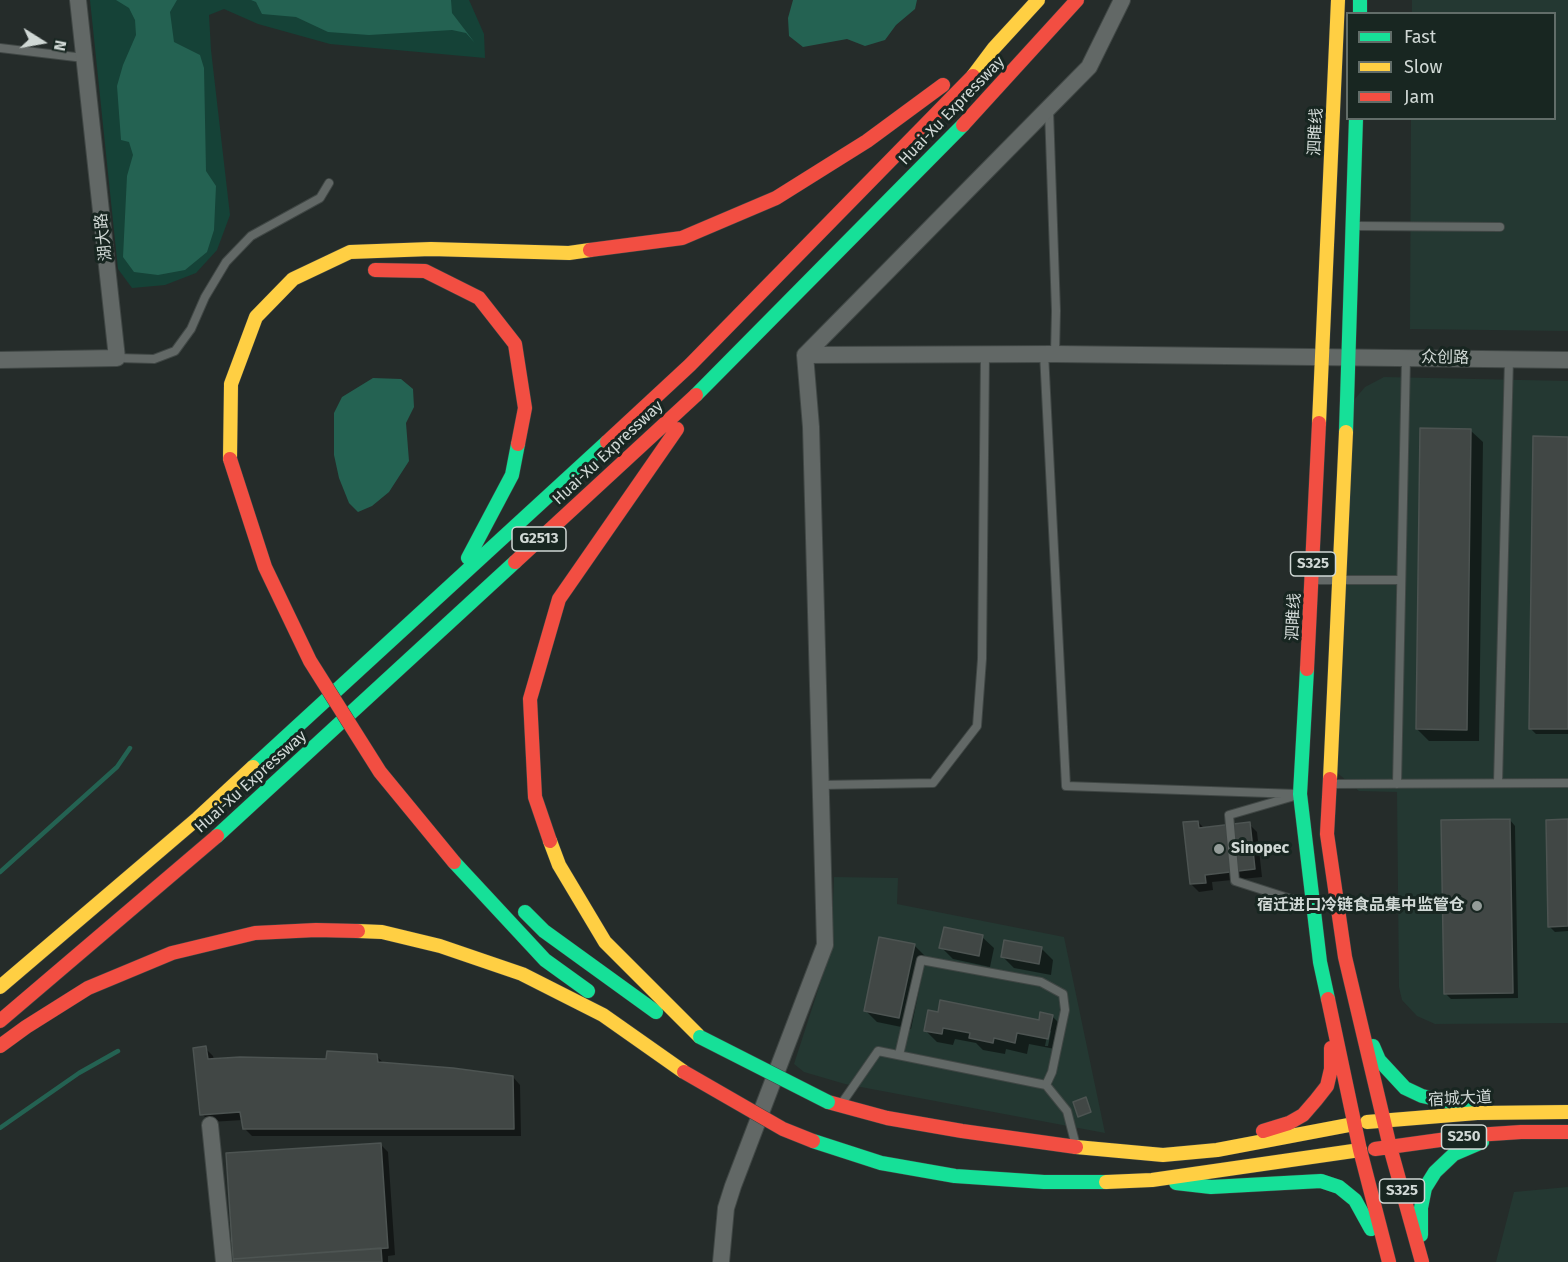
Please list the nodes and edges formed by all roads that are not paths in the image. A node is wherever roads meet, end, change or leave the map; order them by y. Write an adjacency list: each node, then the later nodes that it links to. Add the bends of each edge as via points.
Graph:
1 (78, 0): 8 (street, 湖大路)
2 (1077, 0): 25 (main road, Huai-Xu Expressway / G2513, via 979,108)
3 (1122, 0): 9 (street, via 1089,67)
4 (1338, 0): 18 (main road, 泗睢线 / S325)
5 (1034, 4): 7 (main road, Huai-Xu Expressway / G2513)
6 (0, 48): 8 (lane)
7 (994, 48): 26 (main road, Huai-Xu Expressway / G2513, via 968,82 690,365); 47 (main road, bridge, via 867,141 776,198 682,238 569,252 350,252 293,279 256,317 231,384 230,459 265,567 310,661 380,772 454,862 545,960 635,1025)
8 (84, 58): 21 (street, 湖大路)
9 (1049, 107): 16 (lane, via 1056,311); 17 (street)
10 (1356, 120): 12 (main road, S325)
11 (329, 183): 21 (lane, via 320,198 251,236 226,262 192,329 176,351 154,359)
12 (1353, 226): 13 (lane); 19 (main road, S325)
13 (1500, 227)
14 (358, 270): 26 (main road, via 425,271 479,298 515,344 525,408 512,475)
15 (985, 354): 16 (street, 众创路); 17 (street, 众创路); 36 (lane, via 982,659 977,726 933,783)
16 (1050, 354): 18 (street, 众创路); 37 (lane, via 1065,786)
17 (805, 355): 36 (street, via 811,427)
18 (1321, 356): 19 (street, 众创路); 27 (main road, 泗睢线 / S325)
19 (1350, 357): 20 (street, 众创路); 28 (main road, S325)
20 (1406, 357): 22 (street, 众创路); 29 (lane)
21 (117, 358): 23 (street)
22 (1509, 359): 24 (street, 众创路); 32 (lane)
23 (0, 360)
24 (1568, 360)
25 (708, 384): 43 (main road, Huai-Xu Expressway / G2513, via 215,837); 44 (main road, via 559,598 531,699 535,797 560,865 605,942)
26 (457, 579): 40 (main road, Huai-Xu Expressway / G2513, via 198,818)
27 (1312, 580): 28 (lane); 37 (main road, 泗睢线 / S325)
28 (1339, 580): 29 (lane); 34 (main road, S325)
29 (1401, 580): 35 (lane)
30 (334, 668): 31 (main road)
31 (365, 719)
32 (1498, 783): 33 (lane); 35 (lane)
33 (1568, 783)
34 (1329, 784): 35 (lane); 42 (main road, S325, via 1328,834 1345,957)
35 (1397, 784)
36 (820, 785): 63 (street, via 825,945 733,1186 726,1208)
37 (1300, 794): 39 (main road, 泗睢线 / S325); 39 (lane, via 1229,815 1235,881)
38 (519, 905): 44 (main road, via 544,931 649,1008)
39 (1313, 906): 41 (main road, 泗睢线 / S325)
40 (0, 987)
41 (1330, 1012): 53 (main road, 泗睢线 / S325); 60 (main road, via 1331,1069 1327,1086 1303,1115 1266,1131)
42 (1359, 1018): 51 (main road, via 1379,1060 1405,1088 1422,1096); 52 (main road, S325)
43 (0, 1021)
44 (700, 1037): 49 (main road, bridge)
45 (0, 1046): 47 (main road, via 88,988 172,953 255,933 382,932 440,946 522,974 603,1015)
46 (899, 1055): 48 (lane); 48 (lane, via 921,960 1041,982 1063,994 1065,1010); 49 (lane, via 878,1051)
47 (684, 1072): 61 (main road, bridge, via 783,1129 881,1163 955,1176 1044,1182)
48 (1046, 1085): 57 (lane, via 1067,1111)
49 (835, 1104): 57 (main road, via 886,1118)
50 (1568, 1112): 51 (main road, 宿城大道 / S250)
51 (1522, 1113): 52 (main road, 宿城大道 / S250)
52 (1383, 1120): 53 (main road, 宿城大道 / S250); 58 (main road, S325)
53 (1354, 1124): 59 (main road, S325); 60 (main road, 宿城大道, via 1217,1150)
54 (210, 1125): 62 (street)
55 (1521, 1132): 56 (main road, S250); 58 (main road, S250); 65 (main road, via 1477,1143 1454,1154 1435,1172 1425,1188 1421,1208)
56 (1568, 1132)
57 (1076, 1147): 60 (main road)
58 (1390, 1147): 59 (main road, S250); 65 (main road, S325)
59 (1360, 1150): 61 (main road); 64 (main road, S325)
60 (1162, 1155)
61 (1152, 1180): 64 (main road, via 1211,1187 1321,1181 1339,1187 1355,1200)
62 (224, 1262)
63 (721, 1262)
64 (1388, 1262)
65 (1423, 1262)

